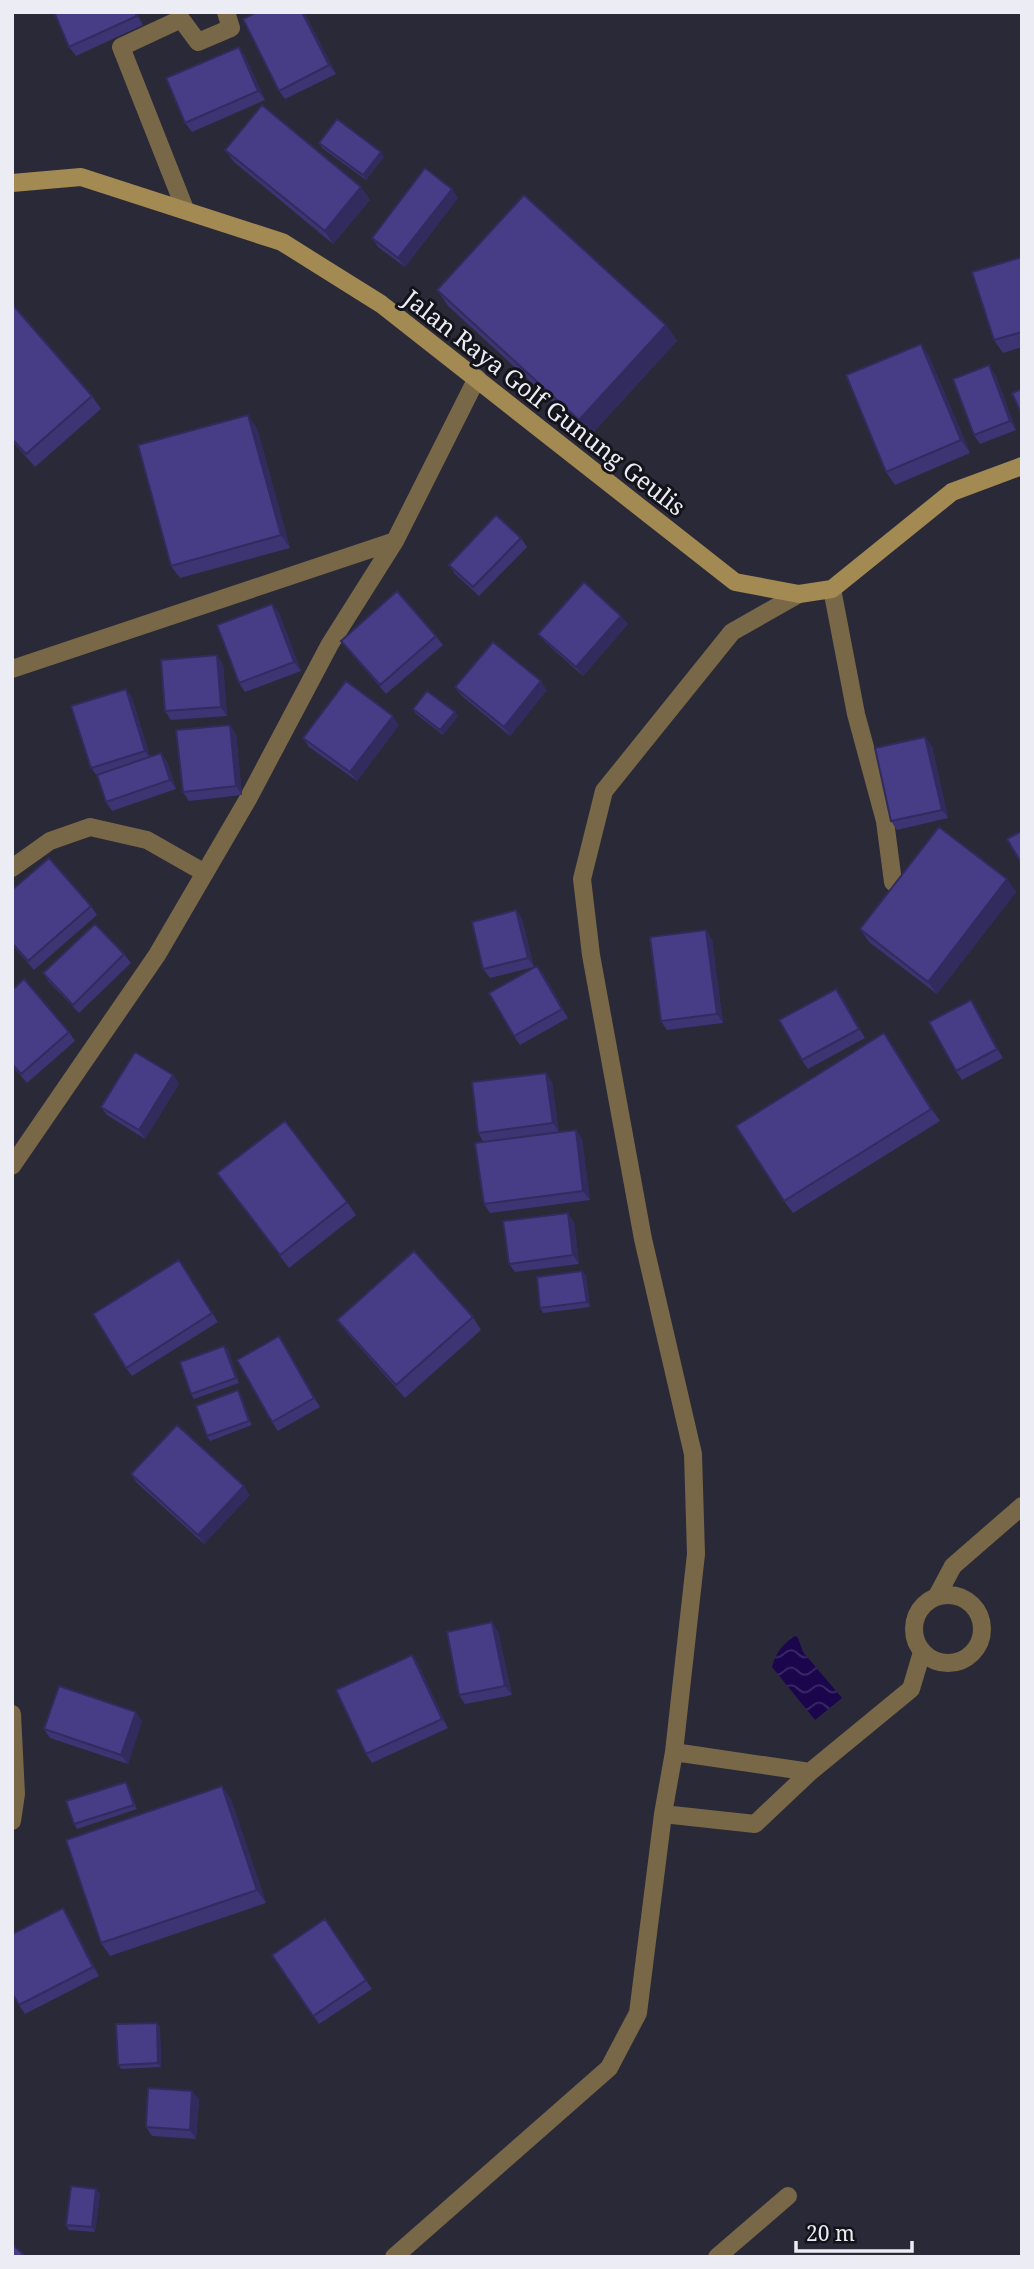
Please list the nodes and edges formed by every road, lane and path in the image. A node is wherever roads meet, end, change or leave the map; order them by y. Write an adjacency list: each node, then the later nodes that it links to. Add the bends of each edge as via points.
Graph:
1 (226, 12): 3 (street, via 231,28 198,42 181,19 121,47)
2 (12, 183): 3 (main road, Jalan Raya Golf Gunung Geulis, via 80,177)
3 (185, 209): 4 (main road, Jalan Raya Golf Gunung Geulis, via 282,242 381,304)
4 (477, 378): 6 (street); 8 (main road, Jalan Raya Golf Gunung Geulis, via 735,582)
5 (1022, 466): 7 (main road, via 952,492)
6 (395, 541): 9 (street); 11 (street, via 330,644)
7 (832, 589): 8 (main road, Jalan Raya Golf Gunung Geulis); 12 (street, via 856,715 885,821)
8 (799, 594): 18 (street, via 732,632 604,791 582,879 591,955 643,1239 693,1454 696,1554)
9 (12, 669)
10 (12, 868): 11 (street, via 50,841 90,827 147,840)
11 (205, 873): 13 (street, via 157,955)
12 (893, 883)
13 (12, 1166)
14 (1022, 1506): 15 (street, via 953,1566)
15 (937, 1596): 16 (street, via 917,1614 914,1627); 16 (street, via 964,1598 981,1618 983,1631 971,1655 959,1662 945,1664)
16 (922, 1652): 19 (street, via 911,1689)
17 (12, 1714): 21 (street, via 16,1794)
18 (674, 1752): 19 (street); 20 (street)
19 (810, 1772): 20 (street, via 755,1824)
20 (663, 1814): 23 (street, via 638,2013 609,2068)
21 (12, 1821)
22 (788, 2196): 24 (street)
23 (394, 2257)
24 (717, 2257)

